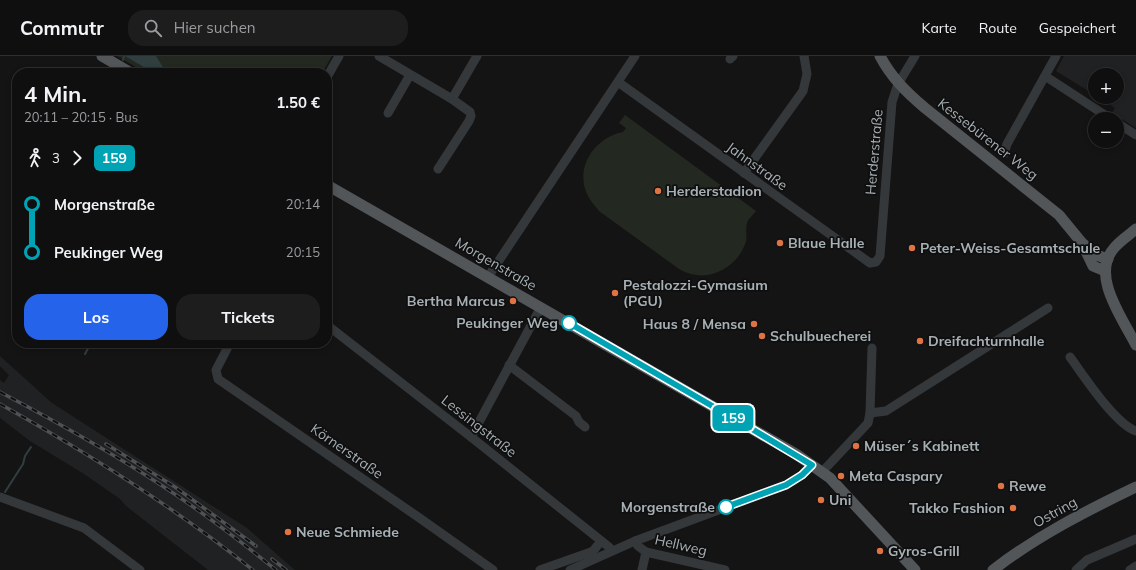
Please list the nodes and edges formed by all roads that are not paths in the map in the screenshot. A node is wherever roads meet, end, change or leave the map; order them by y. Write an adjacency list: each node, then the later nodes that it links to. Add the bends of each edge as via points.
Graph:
1 (102, 56): 10 (main road)
2 (339, 56): 11 (street)
3 (379, 56): 12 (street)
4 (476, 56): 16 (street)
5 (635, 56): 14 (street)
6 (804, 56): 23 (street, via 807,74 803,91)
7 (880, 56): 15 (main road, Kessebürener Weg)
8 (915, 56): 15 (street, Herderstraße)
9 (1056, 56): 13 (street)
10 (122, 68)
11 (332, 68)
12 (410, 75): 16 (street); 18 (street)
13 (1045, 76): 17 (street); 21 (street)
14 (618, 82): 23 (street, Jahnstraße); 30 (street)
15 (898, 84): 26 (main road, Kessebürener Weg, via 1059,215); 27 (street, Herderstraße, via 892,102)
16 (452, 99): 22 (street, via 467,109 471,116)
17 (1100, 112)
18 (388, 113)
19 (1124, 128): 20 (street)
20 (1136, 136)
21 (1004, 154)
22 (438, 169)
23 (744, 173): 27 (street, Jahnstraße, via 870,263 876,262)
24 (332, 188): 30 (main road, Morgenstraße)
25 (1136, 229): 28 (main road, via 1114,247)
26 (1082, 243): 28 (main road, Kessebürener Weg, via 1096,255); 29 (main road, Kessebürener Weg, via 1093,266)
27 (880, 256)
28 (1108, 259): 29 (main road)
29 (1105, 271): 34 (main road, via 1111,297)
30 (488, 277): 31 (main road, Morgenstraße)
31 (540, 307): 38 (street); 43 (main road, Morgenstraße)
32 (1048, 308): 39 (street, via 886,411)
33 (332, 329): 42 (street, Lessingstraße)
34 (1136, 345)
35 (227, 348): 55 (street, Körnerstraße, via 216,370 218,379)
36 (872, 348): 39 (street)
37 (1070, 357): 41 (street, via 1110,409 1128,427)
38 (509, 365): 40 (street, via 576,416); 42 (street)
39 (870, 413): 44 (street, via 864,428)
40 (585, 427)
41 (1136, 430)
42 (471, 437): 48 (street, Lessingstraße)
43 (812, 465): 44 (main road, Morgenstraße); 49 (street, via 786,485)
44 (822, 472): 60 (main road, Morgenstraße)
45 (1136, 487): 61 (main road, Ostring, via 1049,532)
46 (0, 497): 54 (street, via 84,528)
47 (1136, 539): 62 (street, via 1087,560)
48 (601, 541): 50 (street, Lessingstraße); 56 (street, via 591,552)
49 (635, 541): 50 (street); 51 (street, Hellweg)
50 (612, 551): 57 (street)
51 (646, 552): 53 (street, Hellweg); 58 (street)
52 (1136, 566): 63 (street)
53 (708, 568): 59 (street, Hellweg)
54 (140, 570)
55 (492, 570)
56 (540, 570)
57 (570, 570)
58 (642, 570)
59 (725, 570)
60 (915, 570)
61 (993, 570)
62 (1076, 570)
63 (1130, 570)

